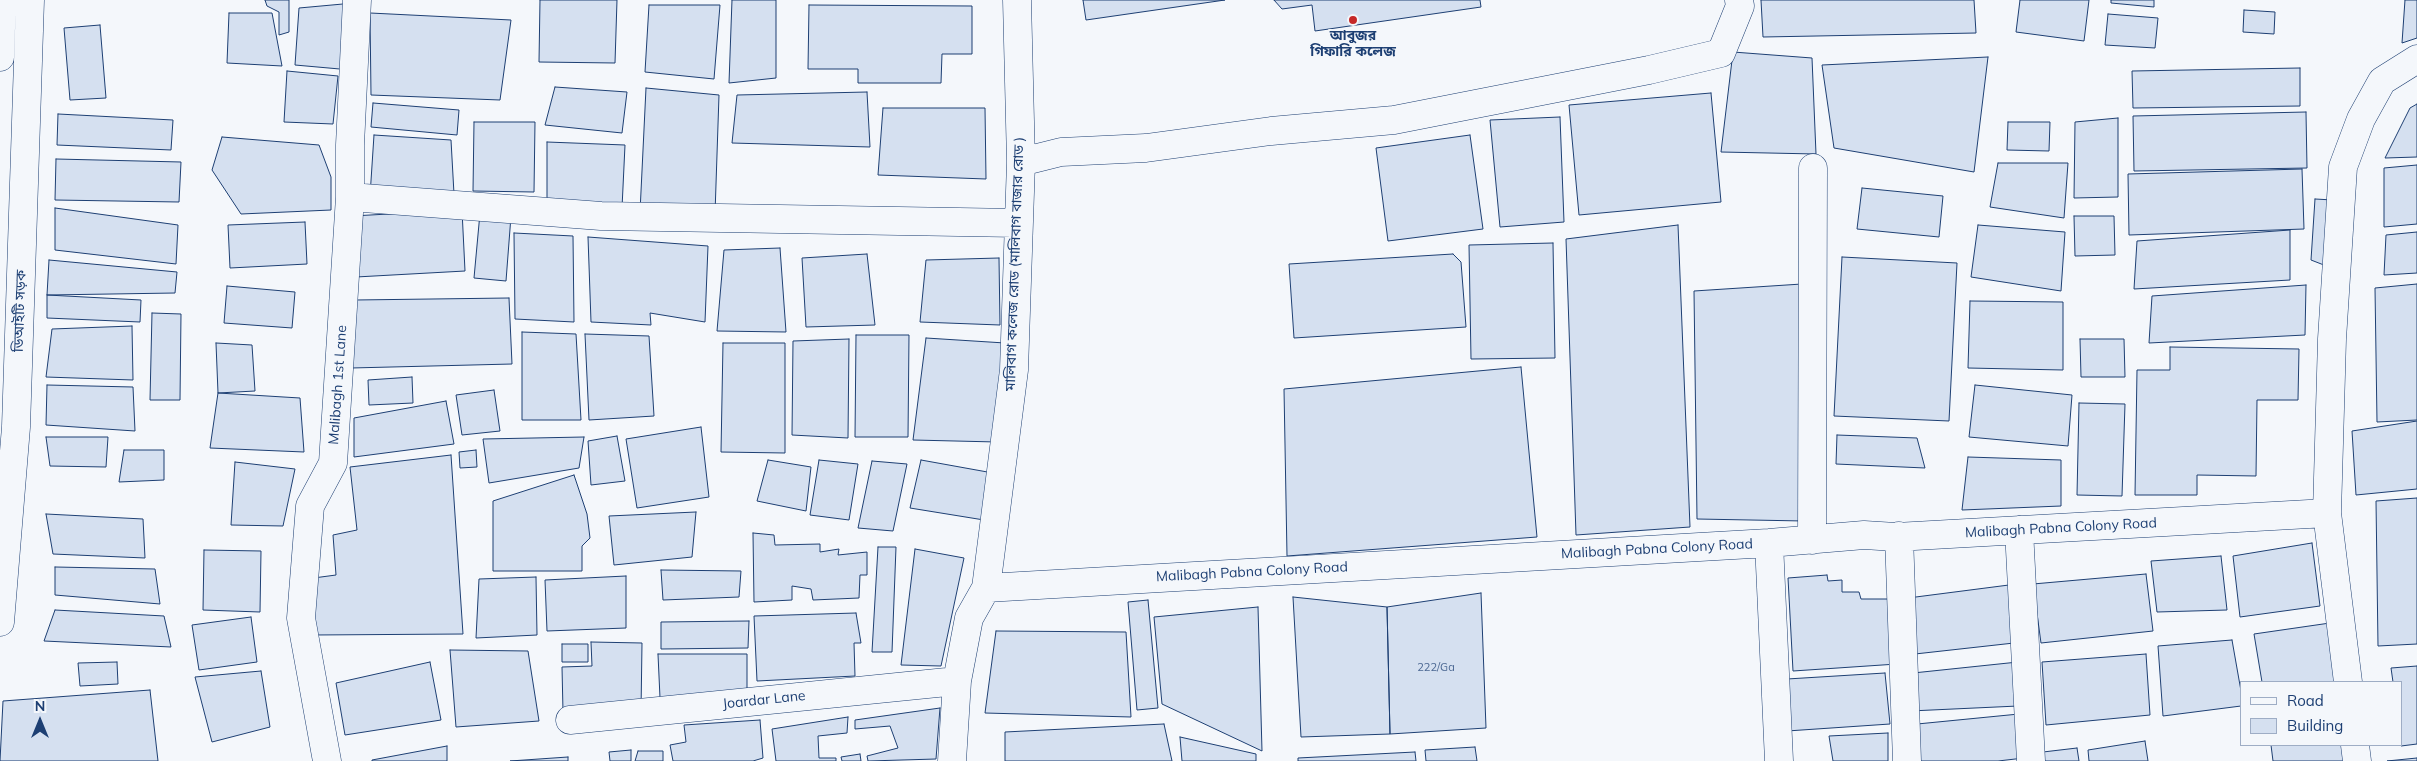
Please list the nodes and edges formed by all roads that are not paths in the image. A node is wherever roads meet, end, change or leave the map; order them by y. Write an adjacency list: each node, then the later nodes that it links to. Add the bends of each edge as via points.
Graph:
1 (2, 0): 6 (street)
2 (30, 0): 18 (street, ডিআইটি সড়ক, via 16,427)
3 (357, 0): 10 (street, Malibagh 1st Lane)
4 (1016, 0): 8 (street, মালিবাগ কলেজ রোড (মালিবাগ বাজার রোড ))
5 (1739, 0): 8 (street, via 1740,6 1721,53 1658,68 1394,120 1271,131 1146,148 1061,152)
6 (0, 57)
7 (2417, 59): 12 (street, via 2382,81 2361,119 2343,167 2332,339)
8 (1021, 162): 11 (street, মালিবাগ কলেজ রোড (মালিবাগ বাজার রোড ))
9 (1813, 168): 15 (street)
10 (350, 197): 11 (street, via 601,216); 23 (street, Malibagh 1st Lane, via 333,463 310,506 301,618)
11 (1018, 224): 17 (street, মালিবাগ কলেজ রোড (মালিবাগ বাজার রোড ), via 1014,370)
12 (2327, 513): 13 (street, Malibagh Pabna Colony Road); 20 (street)
13 (2019, 530): 14 (street, Malibagh Pabna Colony Road); 27 (street)
14 (1899, 536): 15 (street, Malibagh Pabna Colony Road, via 1864,535); 26 (street)
15 (1812, 540): 16 (street, Malibagh Pabna Colony Road)
16 (1769, 542): 17 (street, Malibagh Pabna Colony Road); 25 (street)
17 (986, 588): 19 (street, মালিবাগ কলেজ রোড (মালিবাগ বাজার রোড ), via 968,618)
18 (0, 622)
19 (957, 681): 21 (street, Joardar Lane); 24 (street, মালিবাগ কলেজ রোড (মালিবাগ বাজার রোড ))
20 (2348, 681)
21 (570, 720)
22 (2356, 746): 28 (street)
23 (327, 761)
24 (952, 761)
25 (1779, 761)
26 (1907, 761)
27 (2031, 761)
28 (2358, 761)

